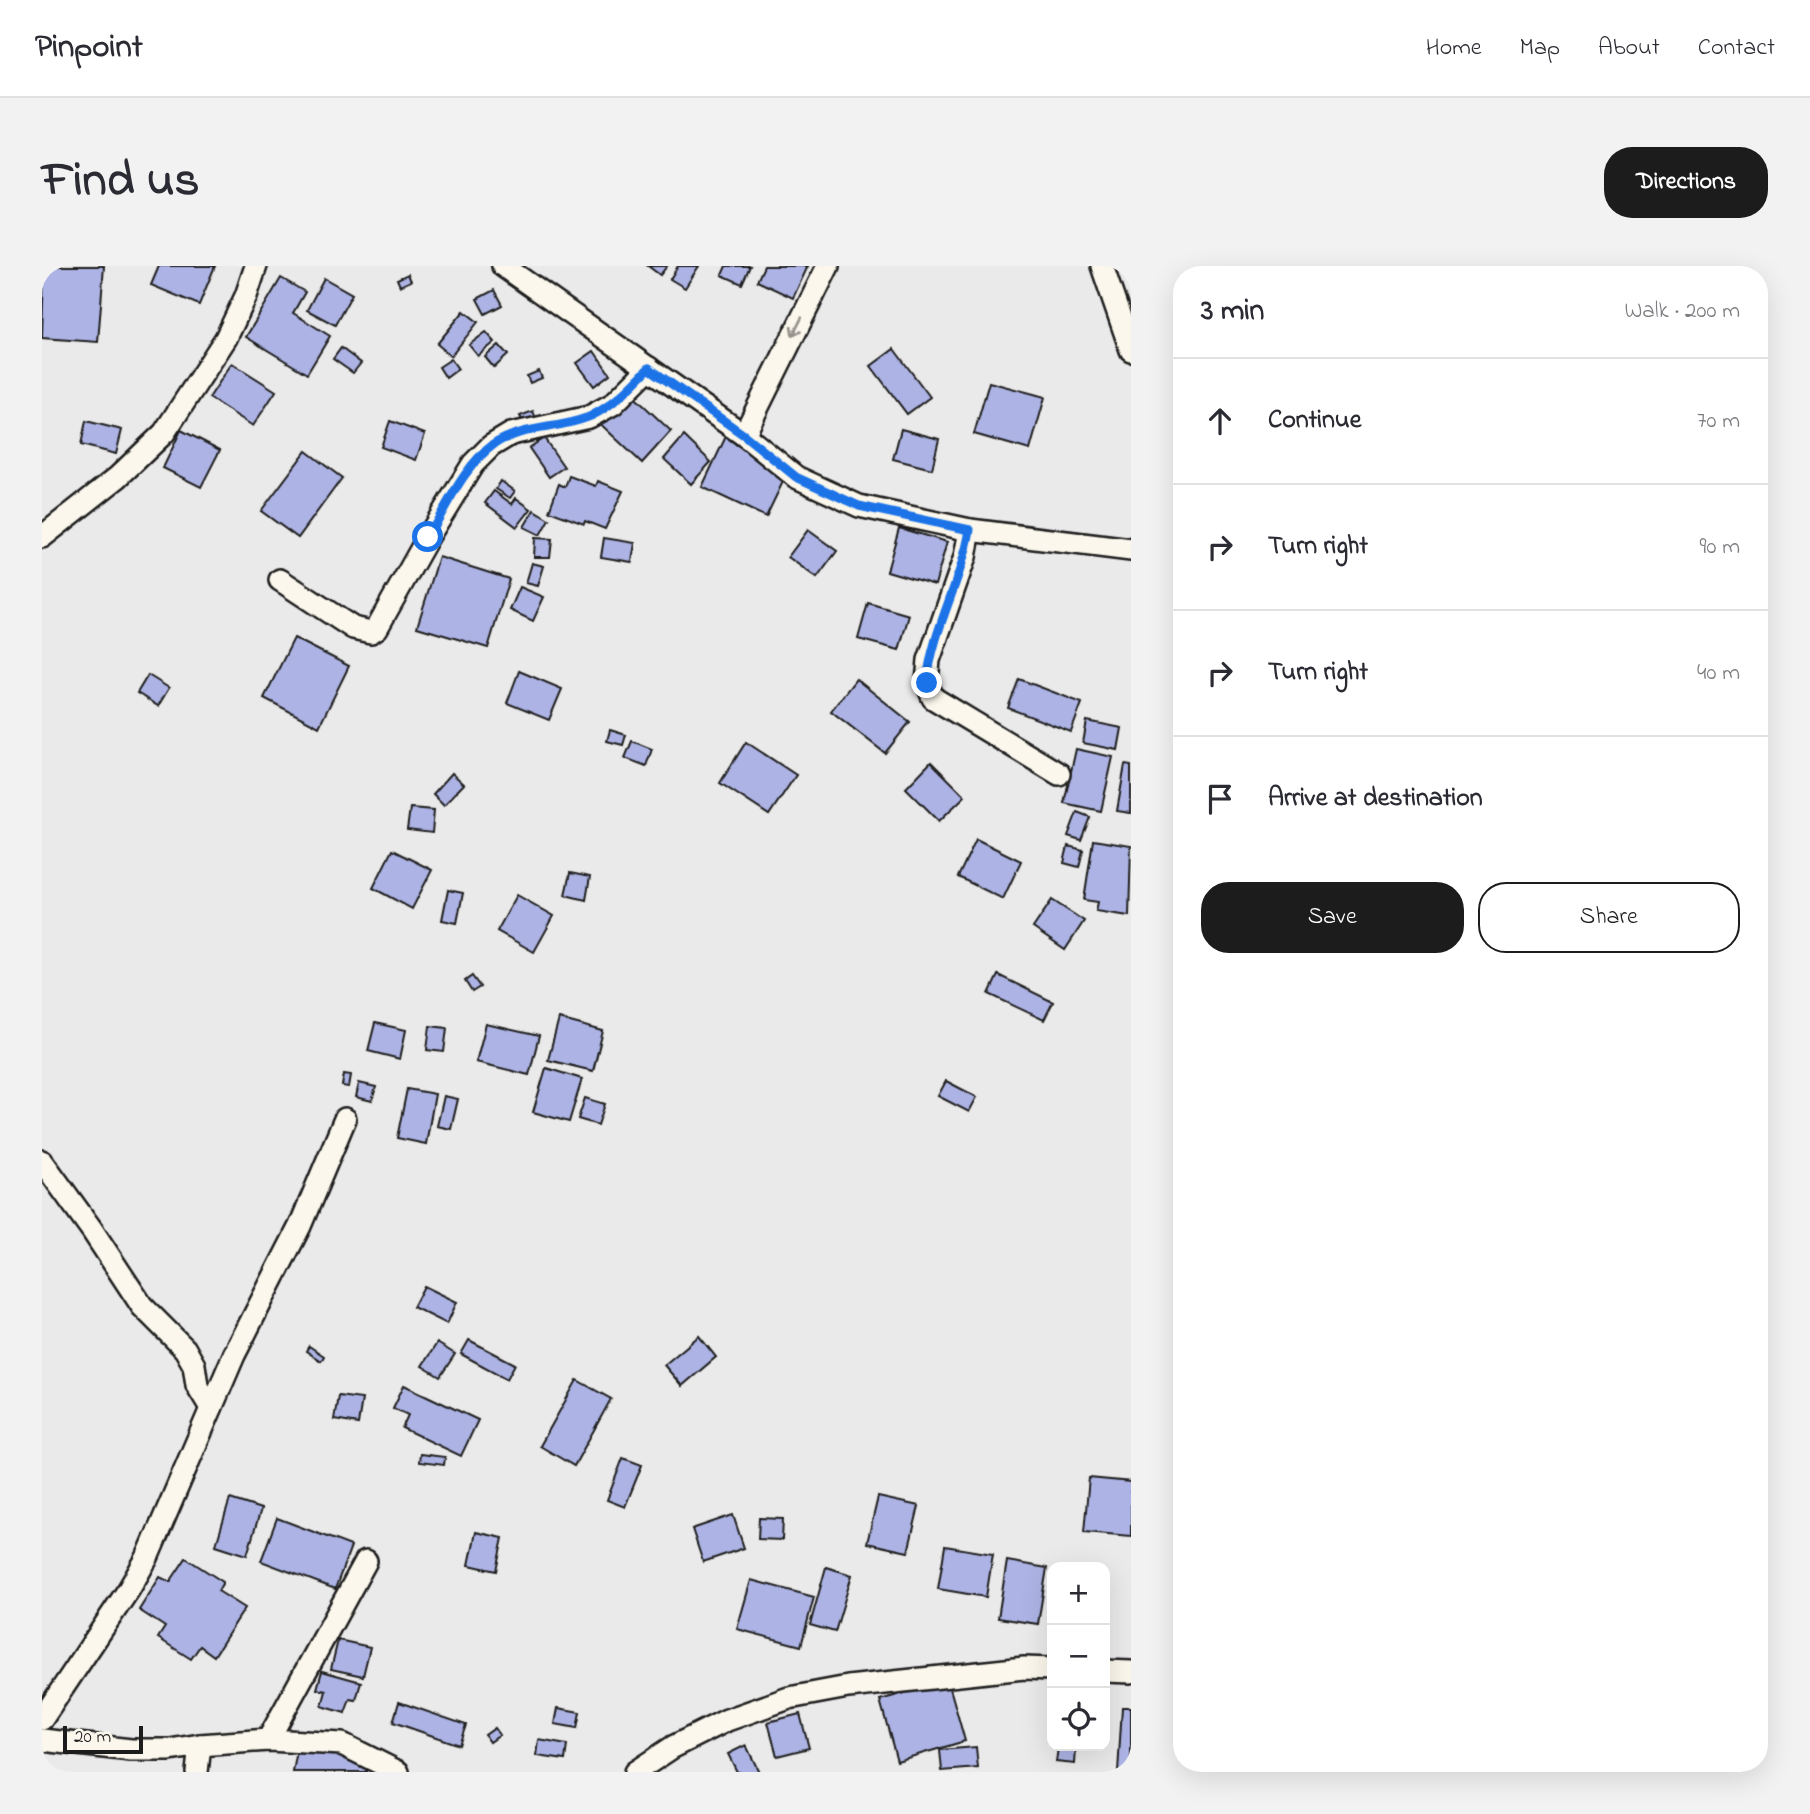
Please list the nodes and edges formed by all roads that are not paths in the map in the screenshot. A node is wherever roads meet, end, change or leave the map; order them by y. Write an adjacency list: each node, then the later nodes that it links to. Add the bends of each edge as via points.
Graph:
1 (256, 266): 9 (street, via 226,338 164,433 118,478)
2 (503, 266): 6 (street)
3 (828, 266): 7 (street, one-way to 7)
4 (1102, 266): 5 (street)
5 (1131, 350)
6 (649, 368): 7 (street); 11 (street, via 612,404 589,417 511,434 491,446 473,464 371,632 353,628)
7 (744, 435): 8 (street, via 796,477 859,506)
8 (970, 530): 10 (street); 12 (street, via 929,660 927,683 933,698)
9 (42, 537)
10 (1131, 551)
11 (280, 580)
12 (1059, 774)
13 (345, 1119): 15 (street, via 300,1226)
14 (42, 1161): 15 (street, via 142,1306 185,1349 197,1385)
15 (211, 1408): 20 (street, via 147,1558)
16 (366, 1561): 22 (street)
17 (1047, 1669): 26 (street, via 848,1687 789,1698 727,1720)
18 (1110, 1671): 19 (street)
19 (1131, 1672)
20 (42, 1719)
21 (42, 1740): 23 (street, via 131,1750)
22 (268, 1740): 23 (street); 25 (street, via 342,1744)
23 (200, 1745): 24 (street)
24 (197, 1772)
25 (398, 1772)
26 (635, 1772)

